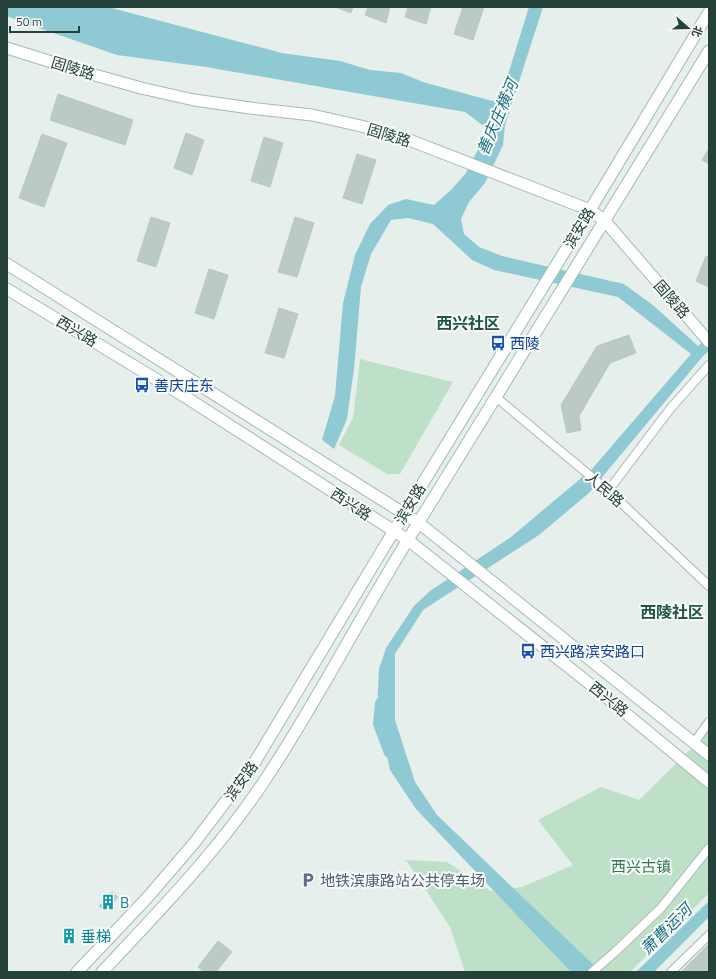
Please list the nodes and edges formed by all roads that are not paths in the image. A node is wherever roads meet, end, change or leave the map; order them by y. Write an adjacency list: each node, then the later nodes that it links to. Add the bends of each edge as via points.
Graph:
1 (709, 12): 4 (main road, 滨安路)
2 (7, 48): 4 (main road, 固陵路, via 140,88 194,100 312,114 404,138)
3 (709, 50): 5 (main road, 滨安路)
4 (590, 210): 5 (main road, 固陵路); 12 (main road, 滨安路)
5 (605, 221): 8 (main road, 固陵路); 10 (main road, 滨安路)
6 (7, 264): 12 (main road, 西兴路)
7 (7, 289): 14 (main road, 西兴路, via 187,398)
8 (709, 342)
9 (709, 365): 11 (street, via 670,409)
10 (497, 398): 11 (street, 人民路); 13 (main road, 滨安路)
11 (608, 491): 16 (street, 人民路)
12 (404, 514): 13 (main road, 西兴路); 14 (main road, 滨安路)
13 (419, 523): 15 (main road, 滨安路); 18 (main road, 西兴路)
14 (394, 531): 15 (main road, 西兴路); 23 (main road, 滨安路, via 253,765 195,842 147,898)
15 (408, 540): 20 (main road, 西兴路); 24 (main road, 滨安路, via 266,779 195,872)
16 (709, 586)
17 (709, 722): 18 (street)
18 (694, 743): 19 (main road, 西兴路)
19 (709, 755)
20 (709, 782)
21 (709, 848): 25 (street, via 661,908)
22 (709, 935): 26 (street)
23 (77, 972)
24 (102, 972)
25 (592, 972)
26 (671, 972)

